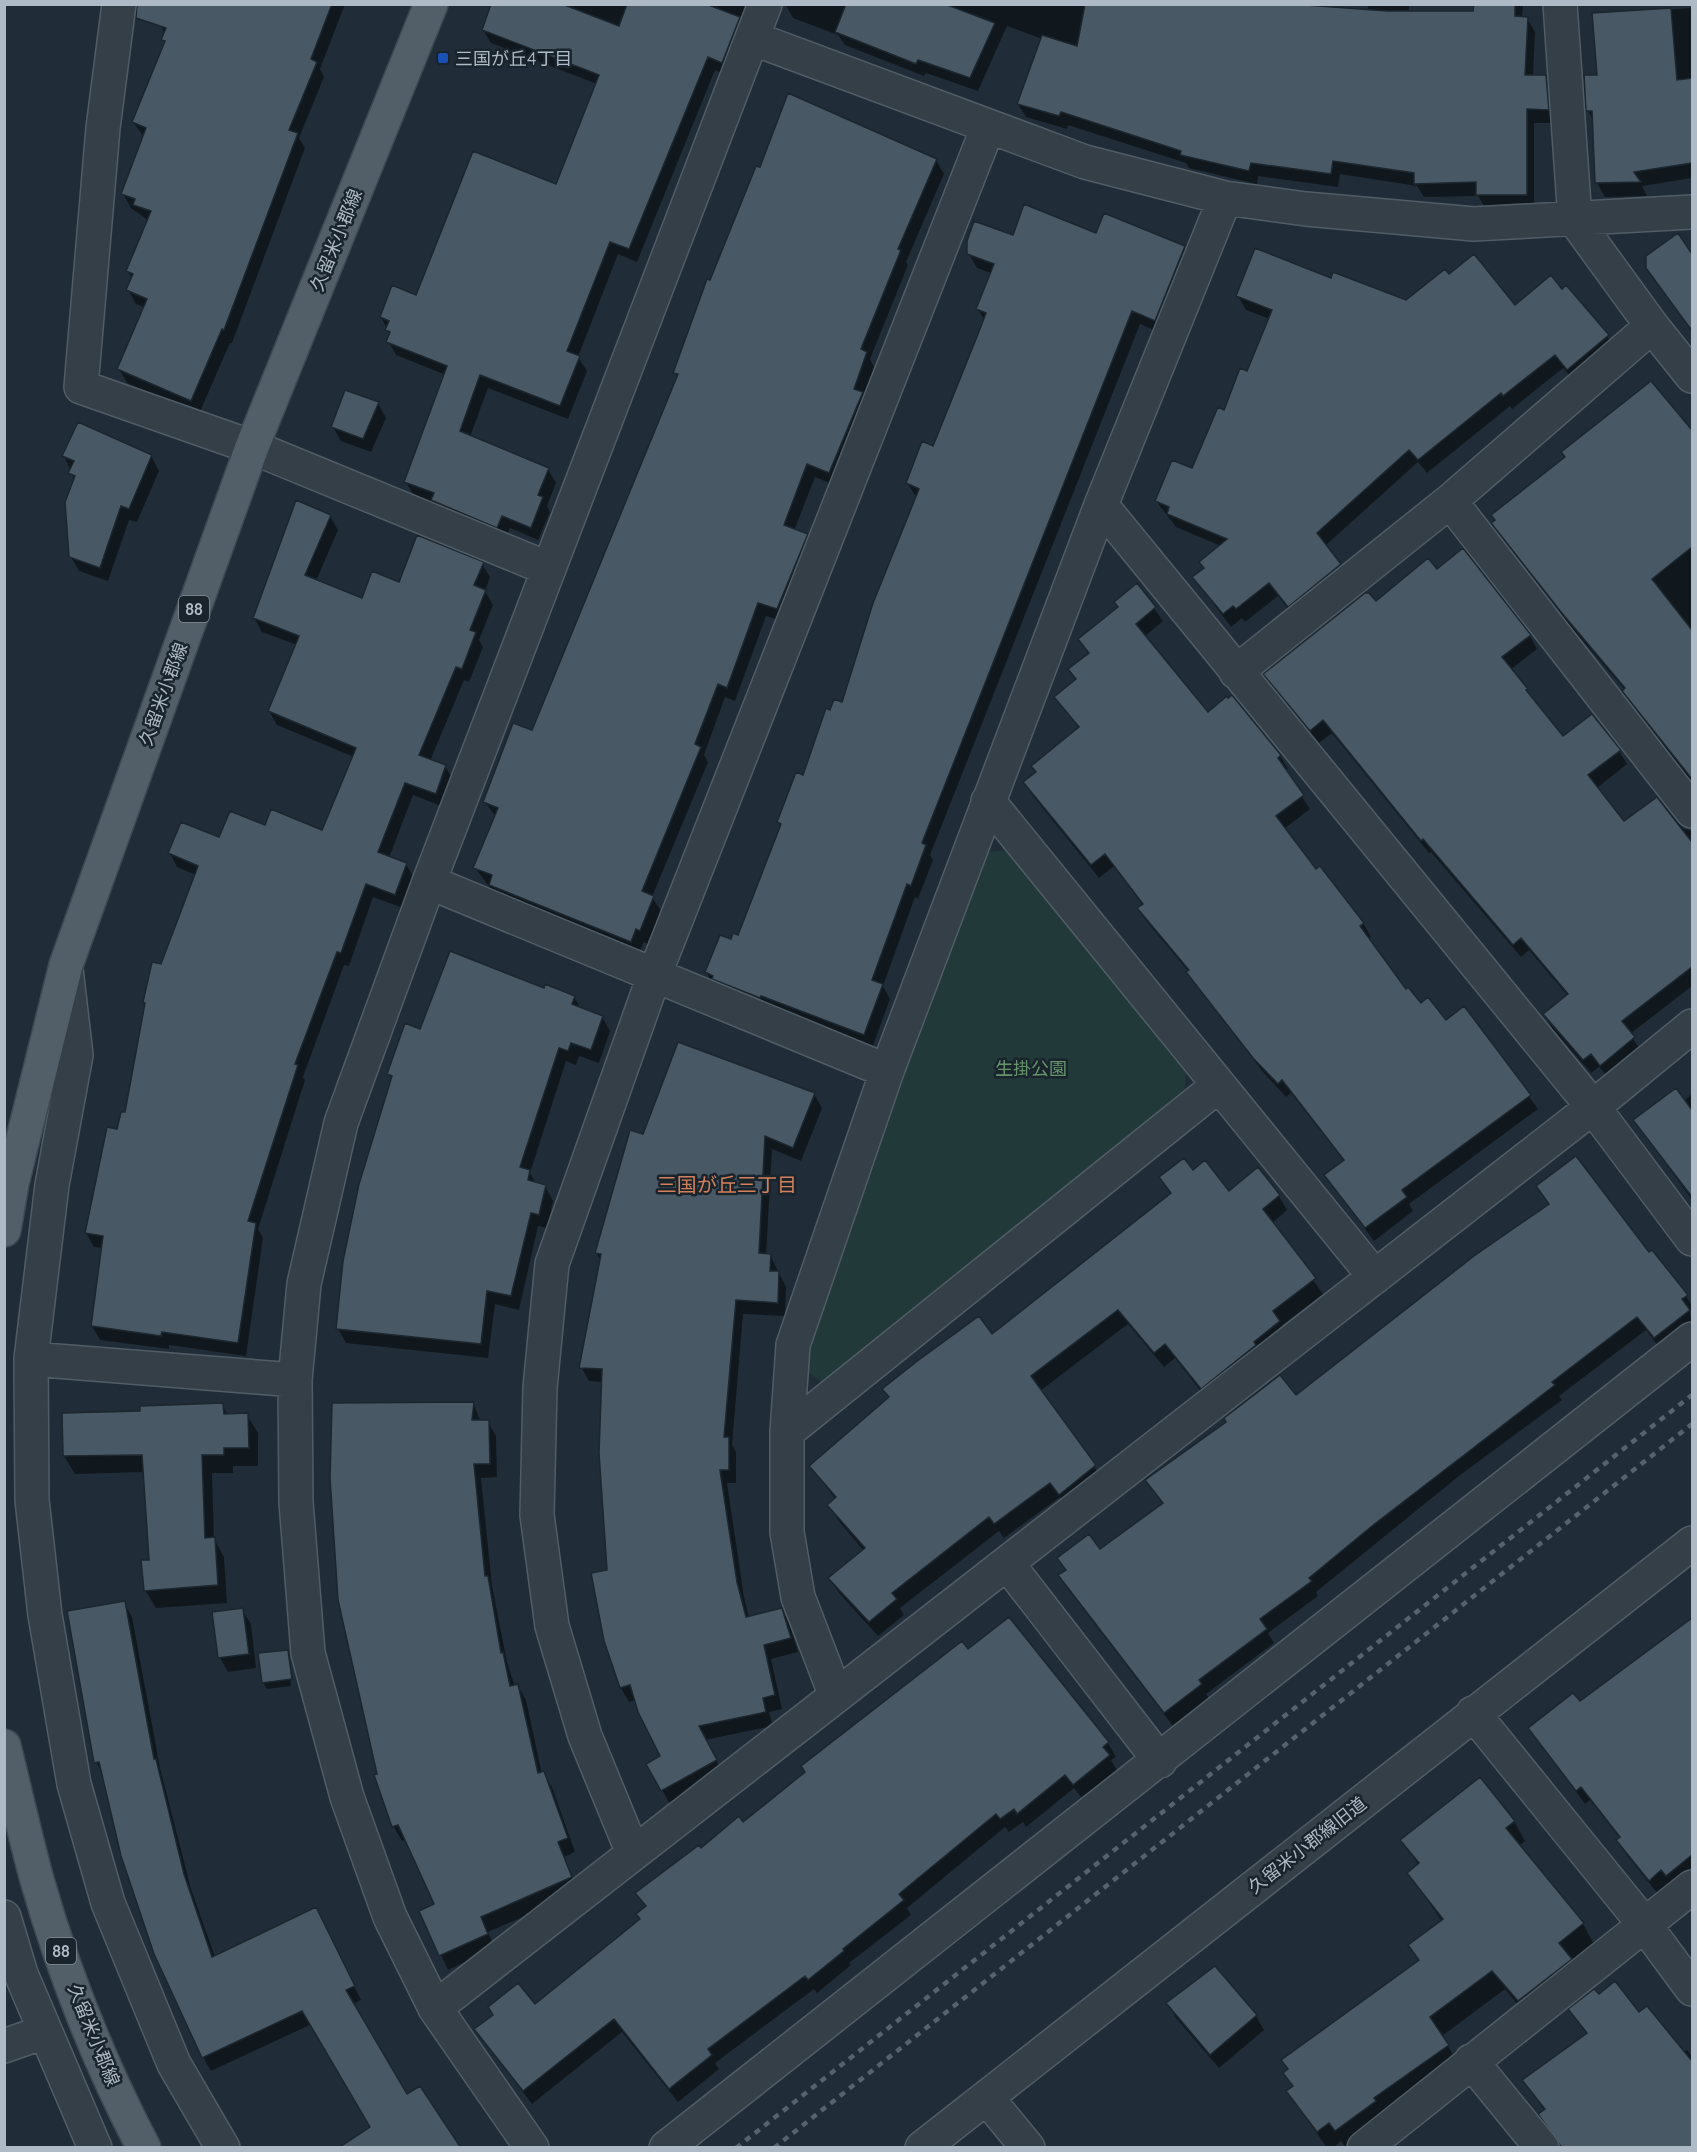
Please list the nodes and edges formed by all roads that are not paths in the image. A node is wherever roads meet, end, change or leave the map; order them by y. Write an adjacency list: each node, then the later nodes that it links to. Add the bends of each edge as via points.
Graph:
1 (119, 4): 12 (street, via 102,128 81,387)
2 (431, 4): 12 (main road, 久留米小郡線 / 88)
3 (765, 4): 5 (street)
4 (1560, 4): 9 (street)
5 (752, 38): 6 (street); 15 (street)
6 (987, 127): 7 (street, via 1085,162); 21 (street)
7 (1225, 198): 9 (street, via 1474,224); 14 (street)
8 (1692, 212): 9 (street)
9 (1575, 220): 10 (street)
10 (1652, 326): 11 (street); 13 (street)
11 (1692, 376)
12 (252, 447): 15 (street); 20 (main road, 久留米小郡線 / 88)
13 (1450, 501): 16 (street); 18 (street)
14 (1101, 505): 16 (street); 17 (street)
15 (549, 569): 19 (street)
16 (1236, 672): 25 (street)
17 (988, 801): 23 (street); 24 (street)
18 (1692, 811)
19 (429, 882): 21 (street); 33 (street, via 341,1123 304,1284)
20 (66, 965): 26 (main road, 久留米小郡線 / 88); 27 (street, via 76,1055)
21 (654, 976): 23 (street); 41 (street, via 552,1264 540,1388 537,1515 552,1626 585,1736)
22 (1692, 1026): 25 (street)
23 (886, 1071): 34 (street, via 793,1345)
24 (1219, 1085): 30 (street); 34 (street)
25 (1593, 1107): 29 (street); 30 (street)
26 (12, 1183): 27 (street); 28 (main road, 久留米小郡線 / 88)
27 (52, 1185): 32 (street)
28 (4, 1230)
29 (1692, 1239)
30 (1376, 1276): 36 (street)
31 (1692, 1339): 40 (street)
32 (31, 1359): 33 (street); 53 (street, via 32,1500 45,1615 74,1784 112,1914 174,2064)
33 (295, 1380): 46 (street, via 296,1502 308,1653 347,1797 390,1917)
34 (787, 1431): 37 (street, via 787,1532 798,1597)
35 (1692, 1543): 38 (street, 久留米小郡線旧道)
36 (1007, 1563): 37 (street); 40 (street)
37 (836, 1696): 41 (street)
38 (1473, 1713): 44 (street); 50 (street, 久留米小郡線旧道)
39 (4, 1746): 52 (main road, 久留米小郡線 / 88, via 37,1880 72,1983)
40 (1160, 1761): 55 (street)
41 (633, 1854): 46 (street)
42 (1692, 1887): 44 (street)
43 (4, 1917): 47 (street)
44 (1644, 1924): 45 (street); 49 (street)
45 (1692, 1989)
46 (435, 2008): 54 (street)
47 (44, 2031): 48 (street); 51 (street)
48 (4, 2046)
49 (1472, 2061): 58 (street); 59 (street)
50 (987, 2098): 56 (street, 久留米小郡線旧道); 57 (street)
51 (95, 2148)
52 (144, 2148)
53 (223, 2148)
54 (532, 2148)
55 (666, 2148)
56 (922, 2148)
57 (1028, 2148)
58 (1364, 2148)
59 (1542, 2148)

